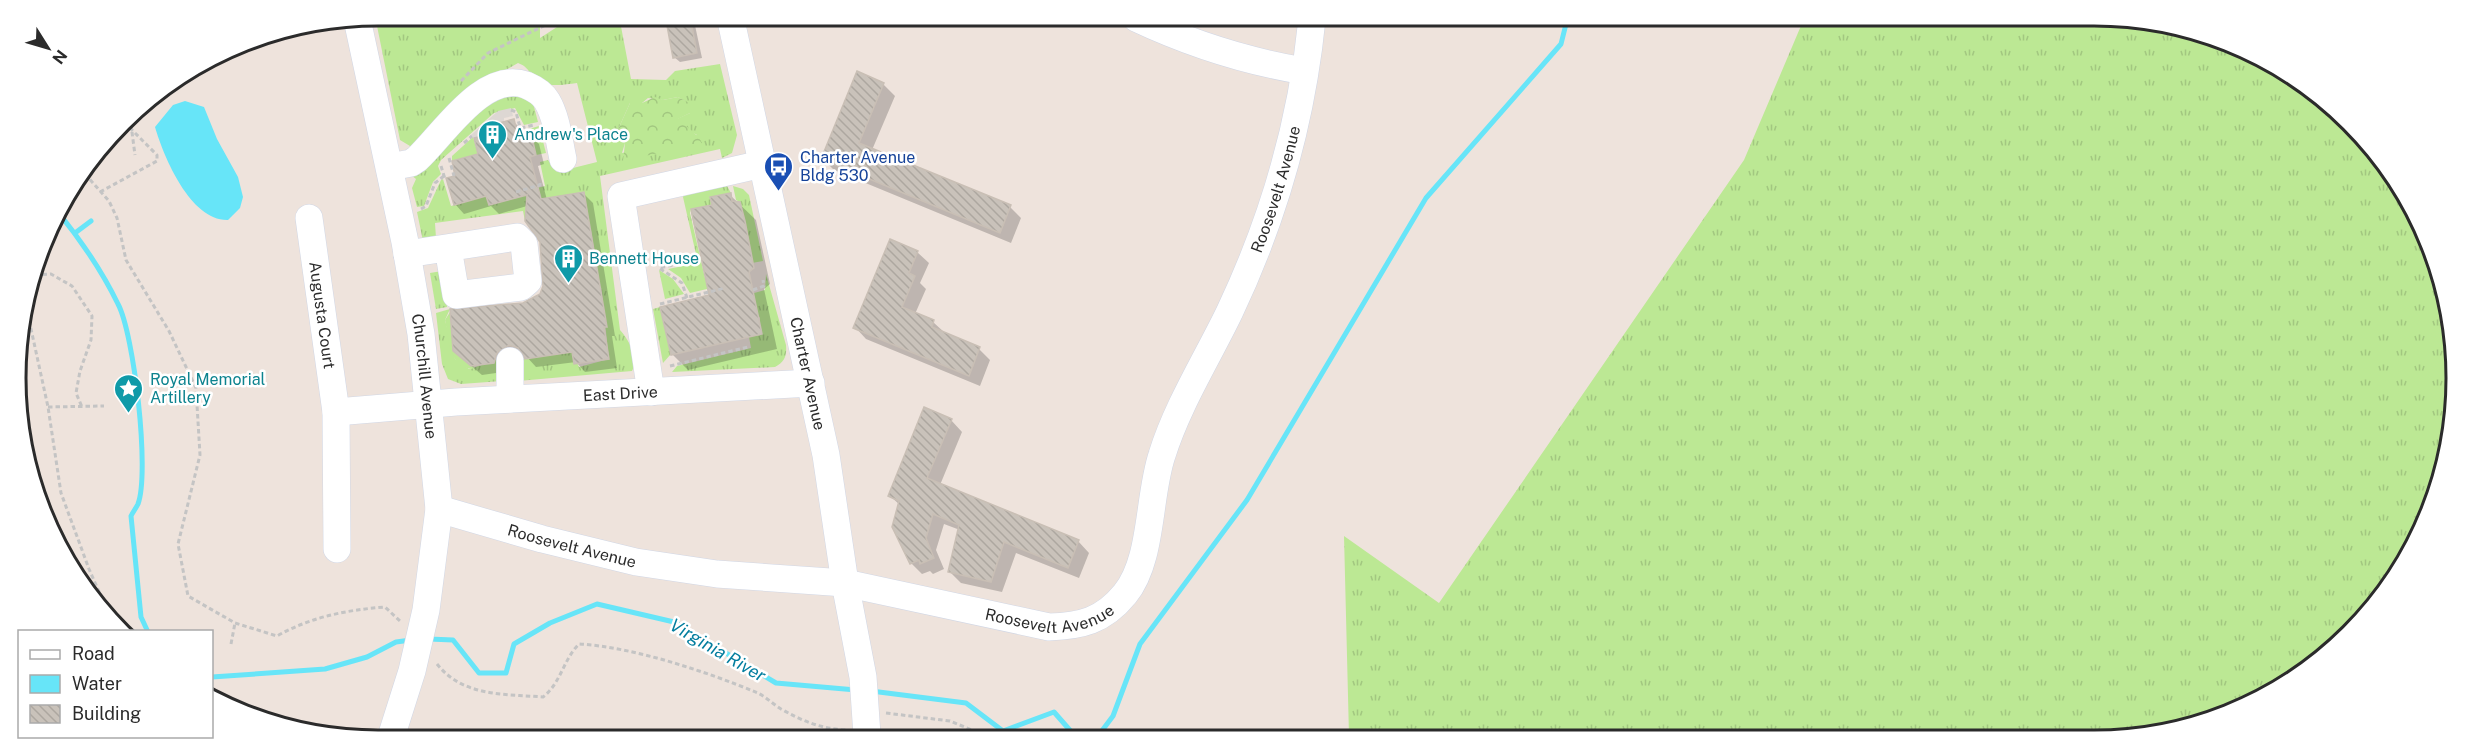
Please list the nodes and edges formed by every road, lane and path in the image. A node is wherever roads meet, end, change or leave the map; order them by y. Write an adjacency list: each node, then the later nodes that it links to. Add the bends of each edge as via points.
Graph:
1 (359, 26): 15 (street, Churchill Avenue)
2 (543, 26): 7 (path, via 488,53 461,80)
3 (732, 26): 14 (street, Charter Avenue)
4 (1155, 26): 6 (street, via 1199,45 1267,65)
5 (1311, 26): 6 (street, Roosevelt Avenue)
6 (1304, 71): 46 (street, Roosevelt Avenue, via 1284,172 1251,264 1162,454 1142,558 1125,594 1093,621 1079,626 1049,627)
7 (459, 87)
8 (511, 110): 10 (path, via 516,112)
9 (131, 129): 11 (path); 20 (path, via 157,154 157,161)
10 (522, 135)
11 (135, 155)
12 (448, 156): 17 (path)
13 (563, 159): 15 (street, via 545,98 525,85 504,82 465,107 417,159)
14 (762, 164): 36 (street, via 621,196); 37 (street, Charter Avenue)
15 (390, 167): 25 (street, Churchill Avenue)
16 (444, 176): 22 (path, via 437,180 425,207)
17 (454, 176)
18 (88, 178): 20 (path)
19 (540, 183): 21 (path)
20 (100, 192): 48 (path, via 117,218 126,260 169,331 196,388 200,455 178,544 188,596)
21 (516, 192)
22 (413, 211)
23 (309, 218): 43 (street, Augusta Court)
24 (448, 248): 25 (street)
25 (407, 254): 39 (street, Churchill Avenue)
26 (697, 260): 31 (path, via 659,268 682,283)
27 (762, 273): 30 (path, via 764,286)
28 (41, 275): 40 (path, via 51,274 72,286 92,316 91,340 76,393)
29 (725, 288): 31 (path)
30 (753, 291)
31 (687, 297): 32 (path)
32 (651, 307)
33 (30, 324): 42 (path)
34 (748, 347): 36 (path, via 672,364)
35 (510, 361): 38 (street)
36 (657, 381): 37 (street, East Drive); 38 (street, East Drive)
37 (811, 383): 46 (street, Charter Avenue, via 826,455)
38 (510, 399): 39 (street, East Drive)
39 (430, 404): 43 (street); 44 (street, Churchill Avenue)
40 (82, 406): 41 (path); 42 (path)
41 (104, 406)
42 (48, 407): 47 (path, via 61,494)
43 (336, 411): 45 (street, Augusta Court)
44 (439, 509): 46 (street, Roosevelt Avenue, via 636,562 717,574); 49 (street, Churchill Avenue)
45 (337, 549)
46 (844, 583): 52 (street, Charter Avenue)
47 (102, 598)
48 (235, 623): 49 (path, via 277,636 299,624 347,610 385,608); 50 (path)
49 (415, 623): 51 (street, Churchill Avenue)
50 (231, 644)
51 (422, 658): 52 (path, via 476,691 543,697 554,688 568,655 579,644 606,646 707,674 761,695 779,708 826,729 851,730); 53 (street, Churchill Avenue)
52 (865, 709): 54 (path, via 950,721)
53 (394, 730)
54 (972, 730)

